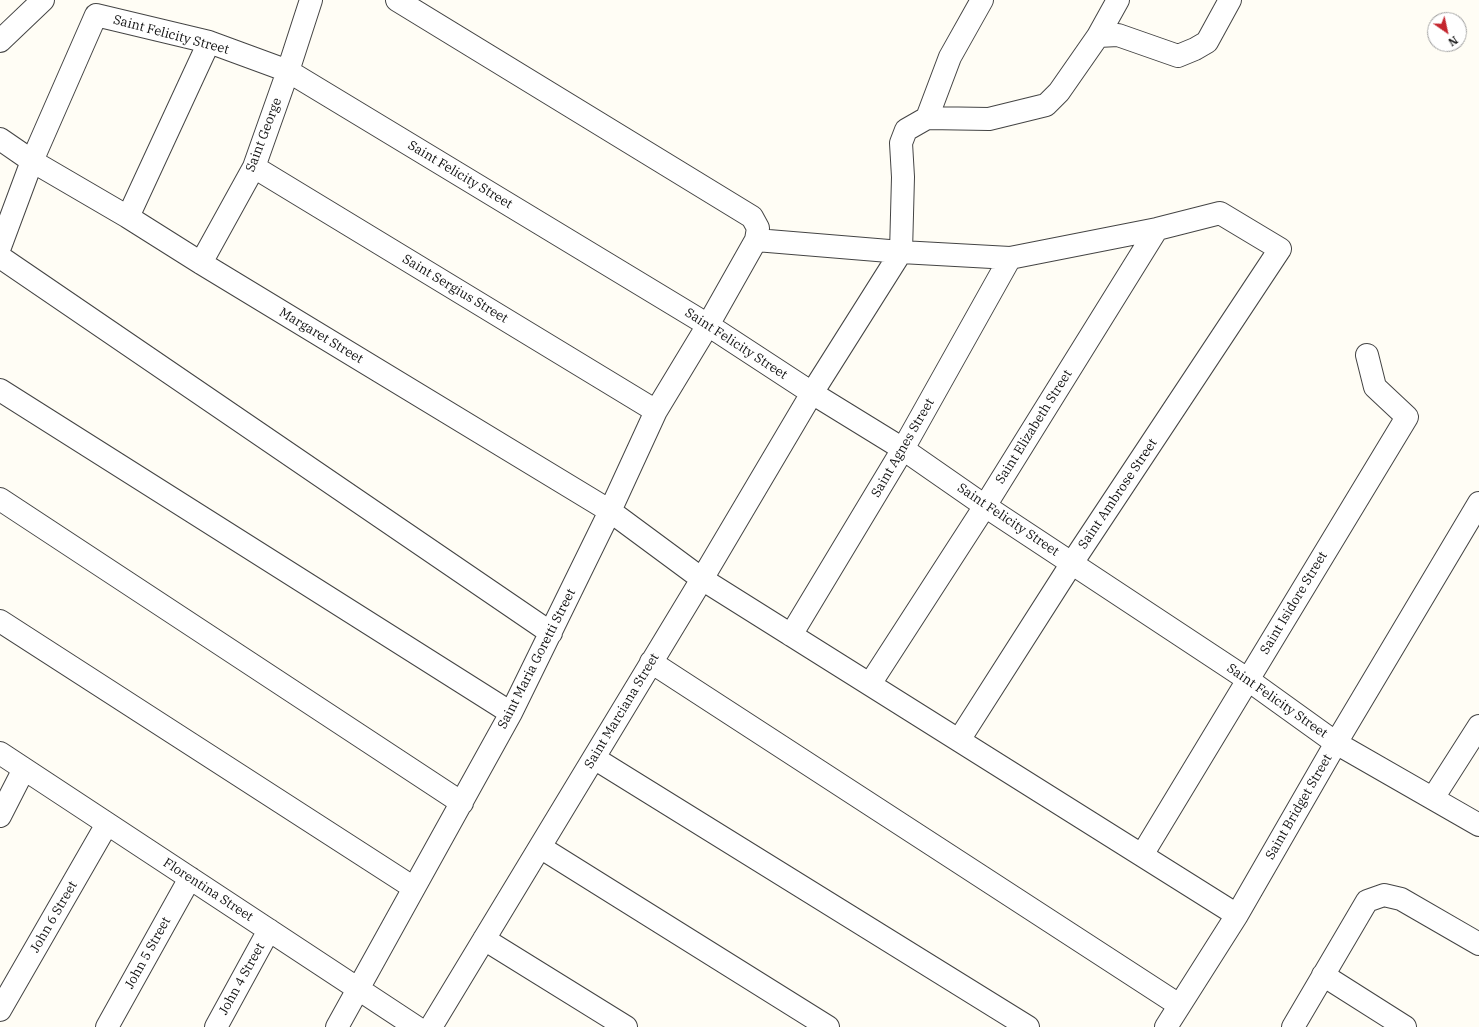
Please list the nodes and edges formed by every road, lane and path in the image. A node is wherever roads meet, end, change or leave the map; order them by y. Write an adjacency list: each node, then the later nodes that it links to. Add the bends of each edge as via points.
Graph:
1 (43, 0): 9 (street)
2 (311, 0): 11 (street, Saint George)
3 (397, 0): 18 (street, via 752,217 758,228)
4 (982, 0): 12 (street, via 950,57)
5 (1118, 0): 8 (street)
6 (1230, 0): 8 (street, via 1207,42 1178,56 1118,35)
7 (99, 7): 10 (street, Saint Felicity Street); 14 (street, Saint Felicity Street)
8 (1098, 36): 12 (street, via 1059,92 1046,105 989,119)
9 (0, 41)
10 (209, 42): 11 (street, Saint Felicity Street); 16 (street)
11 (288, 71): 15 (street, Saint George); 24 (street, Saint Felicity Street)
12 (927, 118): 20 (street, via 906,130 901,143)
13 (0, 140): 14 (street, Margaret Street)
14 (32, 161): 16 (street, Margaret Street); 19 (street, Saint Felicity Street)
15 (254, 167): 23 (street, Saint George); 28 (street, Saint Sergius Street)
16 (128, 217): 23 (street, Margaret Street)
17 (1157, 229): 22 (street); 32 (street, Saint Elizabeth Street); 34 (street, Saint Ambrose Street, via 1220,213 1280,250)
18 (756, 240): 20 (street); 24 (street, Saint Maria Goretti Street)
19 (0, 247)
20 (901, 252): 22 (street); 27 (street, Saint Marciana Street)
21 (0, 257): 37 (street)
22 (1010, 258): 29 (street, Saint Agnes Street)
23 (201, 263): 33 (street, Margaret Street)
24 (708, 325): 27 (street, Saint Felicity Street); 28 (street, Saint Maria Goretti Street)
25 (1367, 355): 40 (street, Saint Isidore Street, via 1375,387 1407,417)
26 (0, 390): 42 (street)
27 (812, 394): 29 (street, Saint Felicity Street); 35 (street, Saint Marciana Street)
28 (656, 411): 33 (street, Saint Maria Goretti Street)
29 (903, 449): 32 (street, Saint Felicity Street); 38 (street, Saint Agnes Street)
30 (0, 499): 50 (street)
31 (1479, 503): 45 (street, Saint Bridget Street)
32 (985, 506): 34 (street, Saint Felicity Street); 41 (street, Saint Elizabeth Street)
33 (610, 511): 35 (street, Margaret Street); 37 (street, Saint Maria Goretti Street)
34 (1072, 563): 40 (street, Saint Felicity Street); 44 (street, Saint Ambrose Street)
35 (702, 579): 38 (street, Margaret Street); 39 (street, Saint Marciana Street)
36 (0, 621): 57 (street)
37 (551, 633): 42 (street, Saint Maria Goretti Street)
38 (791, 635): 41 (street, Margaret Street)
39 (651, 662): 47 (street, Saint Marciana Street); 64 (street)
40 (1247, 679): 45 (street, Saint Felicity Street); 55 (street, Saint Isidore Street)
41 (870, 684): 44 (street, Margaret Street)
42 (511, 713): 50 (street, Saint Maria Goretti Street)
43 (1479, 726): 49 (street)
44 (959, 740): 55 (street, Margaret Street)
45 (1336, 743): 49 (street, Saint Felicity Street); 58 (street, Saint Bridget Street)
46 (0, 753): 48 (street, Florentina Street)
47 (594, 758): 54 (street, Saint Marciana Street); 73 (street)
48 (24, 769): 51 (street); 52 (street, Florentina Street)
49 (1433, 798): 53 (street, Saint Felicity Street)
50 (462, 803): 57 (street, Saint Maria Goretti Street)
51 (0, 816)
52 (107, 824): 56 (street, Florentina Street); 65 (street, John 6 Street)
53 (1479, 825)
54 (540, 847): 60 (street, Saint Marciana Street); 72 (street)
55 (1142, 855): 58 (street, Margaret Street)
56 (190, 878): 59 (street, Florentina Street); 66 (street, John 5 Street)
57 (414, 888): 63 (street, Saint Maria Goretti Street)
58 (1237, 915): 64 (street, Saint Bridget Street)
59 (269, 930): 63 (street, Florentina Street); 67 (street, John 4 Street)
60 (484, 939): 70 (street, Saint Marciana Street); 71 (street)
61 (1479, 944): 62 (street, via 1401,899 1384,895 1367,901)
62 (1323, 975): 75 (street); 76 (street)
63 (358, 989): 68 (street, Saint Maria Goretti Street); 69 (street, Florentina Street)
64 (1179, 1005): 74 (street, Saint Bridget Street)
65 (0, 1010)
66 (107, 1027)
67 (216, 1027)
68 (337, 1027)
69 (416, 1027)
70 (431, 1027)
71 (626, 1027)
72 (828, 1027)
73 (1028, 1027)
74 (1166, 1027)
75 (1293, 1027)
76 (1405, 1027)

